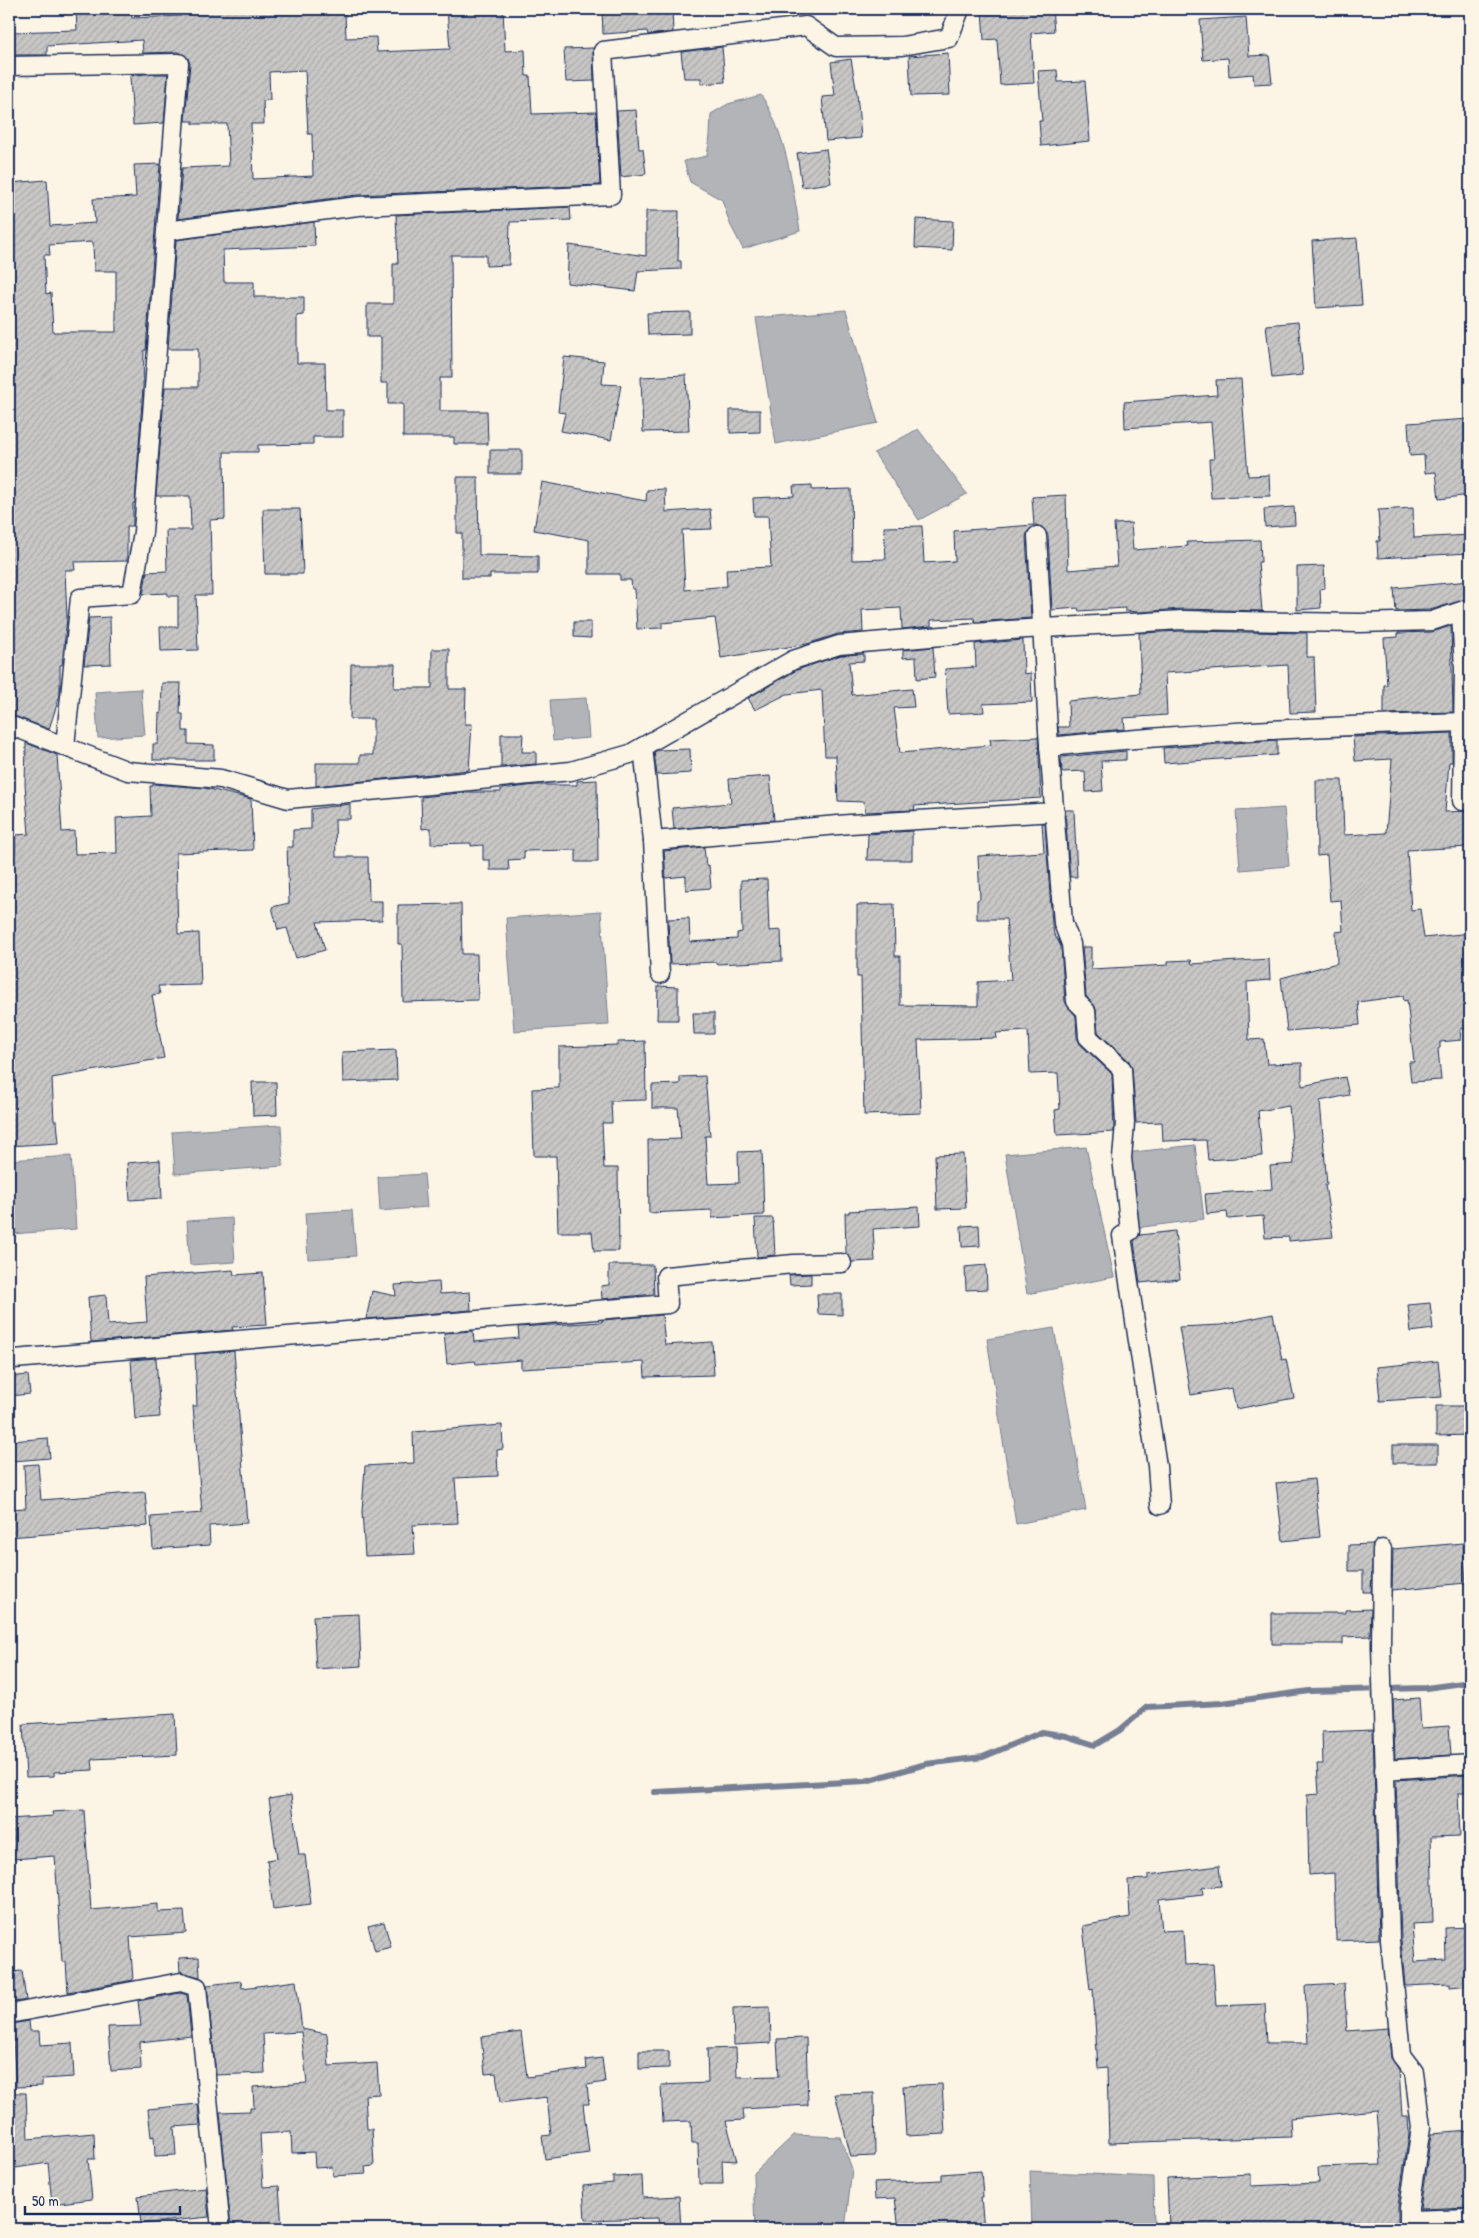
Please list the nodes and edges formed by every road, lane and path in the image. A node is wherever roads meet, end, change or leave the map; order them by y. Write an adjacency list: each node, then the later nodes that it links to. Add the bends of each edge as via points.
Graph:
1 (960, 9): 3 (street, via 950,38 902,46 836,47 806,26 603,51 611,195 358,206)
2 (9, 66): 3 (street, via 179,63)
3 (166, 231): 9 (street, via 142,532 132,594 80,598)
4 (1037, 536): 6 (street)
5 (1466, 610): 6 (street, via 1432,621 1182,620); 7 (street)
6 (1043, 628): 10 (street, via 839,644 794,660); 11 (street)
7 (1464, 722): 11 (street, via 1154,737); 12 (street)
8 (9, 725): 9 (street)
9 (65, 746): 10 (street, via 128,771 221,779 288,799 570,771 630,754)
10 (643, 747): 14 (street)
11 (1049, 747): 13 (street)
12 (1462, 801)
13 (1055, 812): 14 (street, via 897,820); 18 (street, via 1063,923 1071,944 1076,1000 1086,1011 1088,1037 1122,1069 1122,1158 1130,1232 1122,1236)
14 (653, 841): 15 (street)
15 (660, 974)
16 (842, 1263): 17 (street, via 794,1264 666,1276 668,1304)
17 (9, 1357)
18 (1160, 1505)
19 (1382, 1549): 21 (street)
20 (1470, 1764): 21 (street)
21 (1384, 1770): 24 (street, via 1390,1940 1401,2055 1414,2072 1421,2127)
22 (9, 2014): 25 (street, via 181,1982 197,1987)
23 (1470, 2218): 24 (street)
24 (1409, 2225)
25 (221, 2229)

